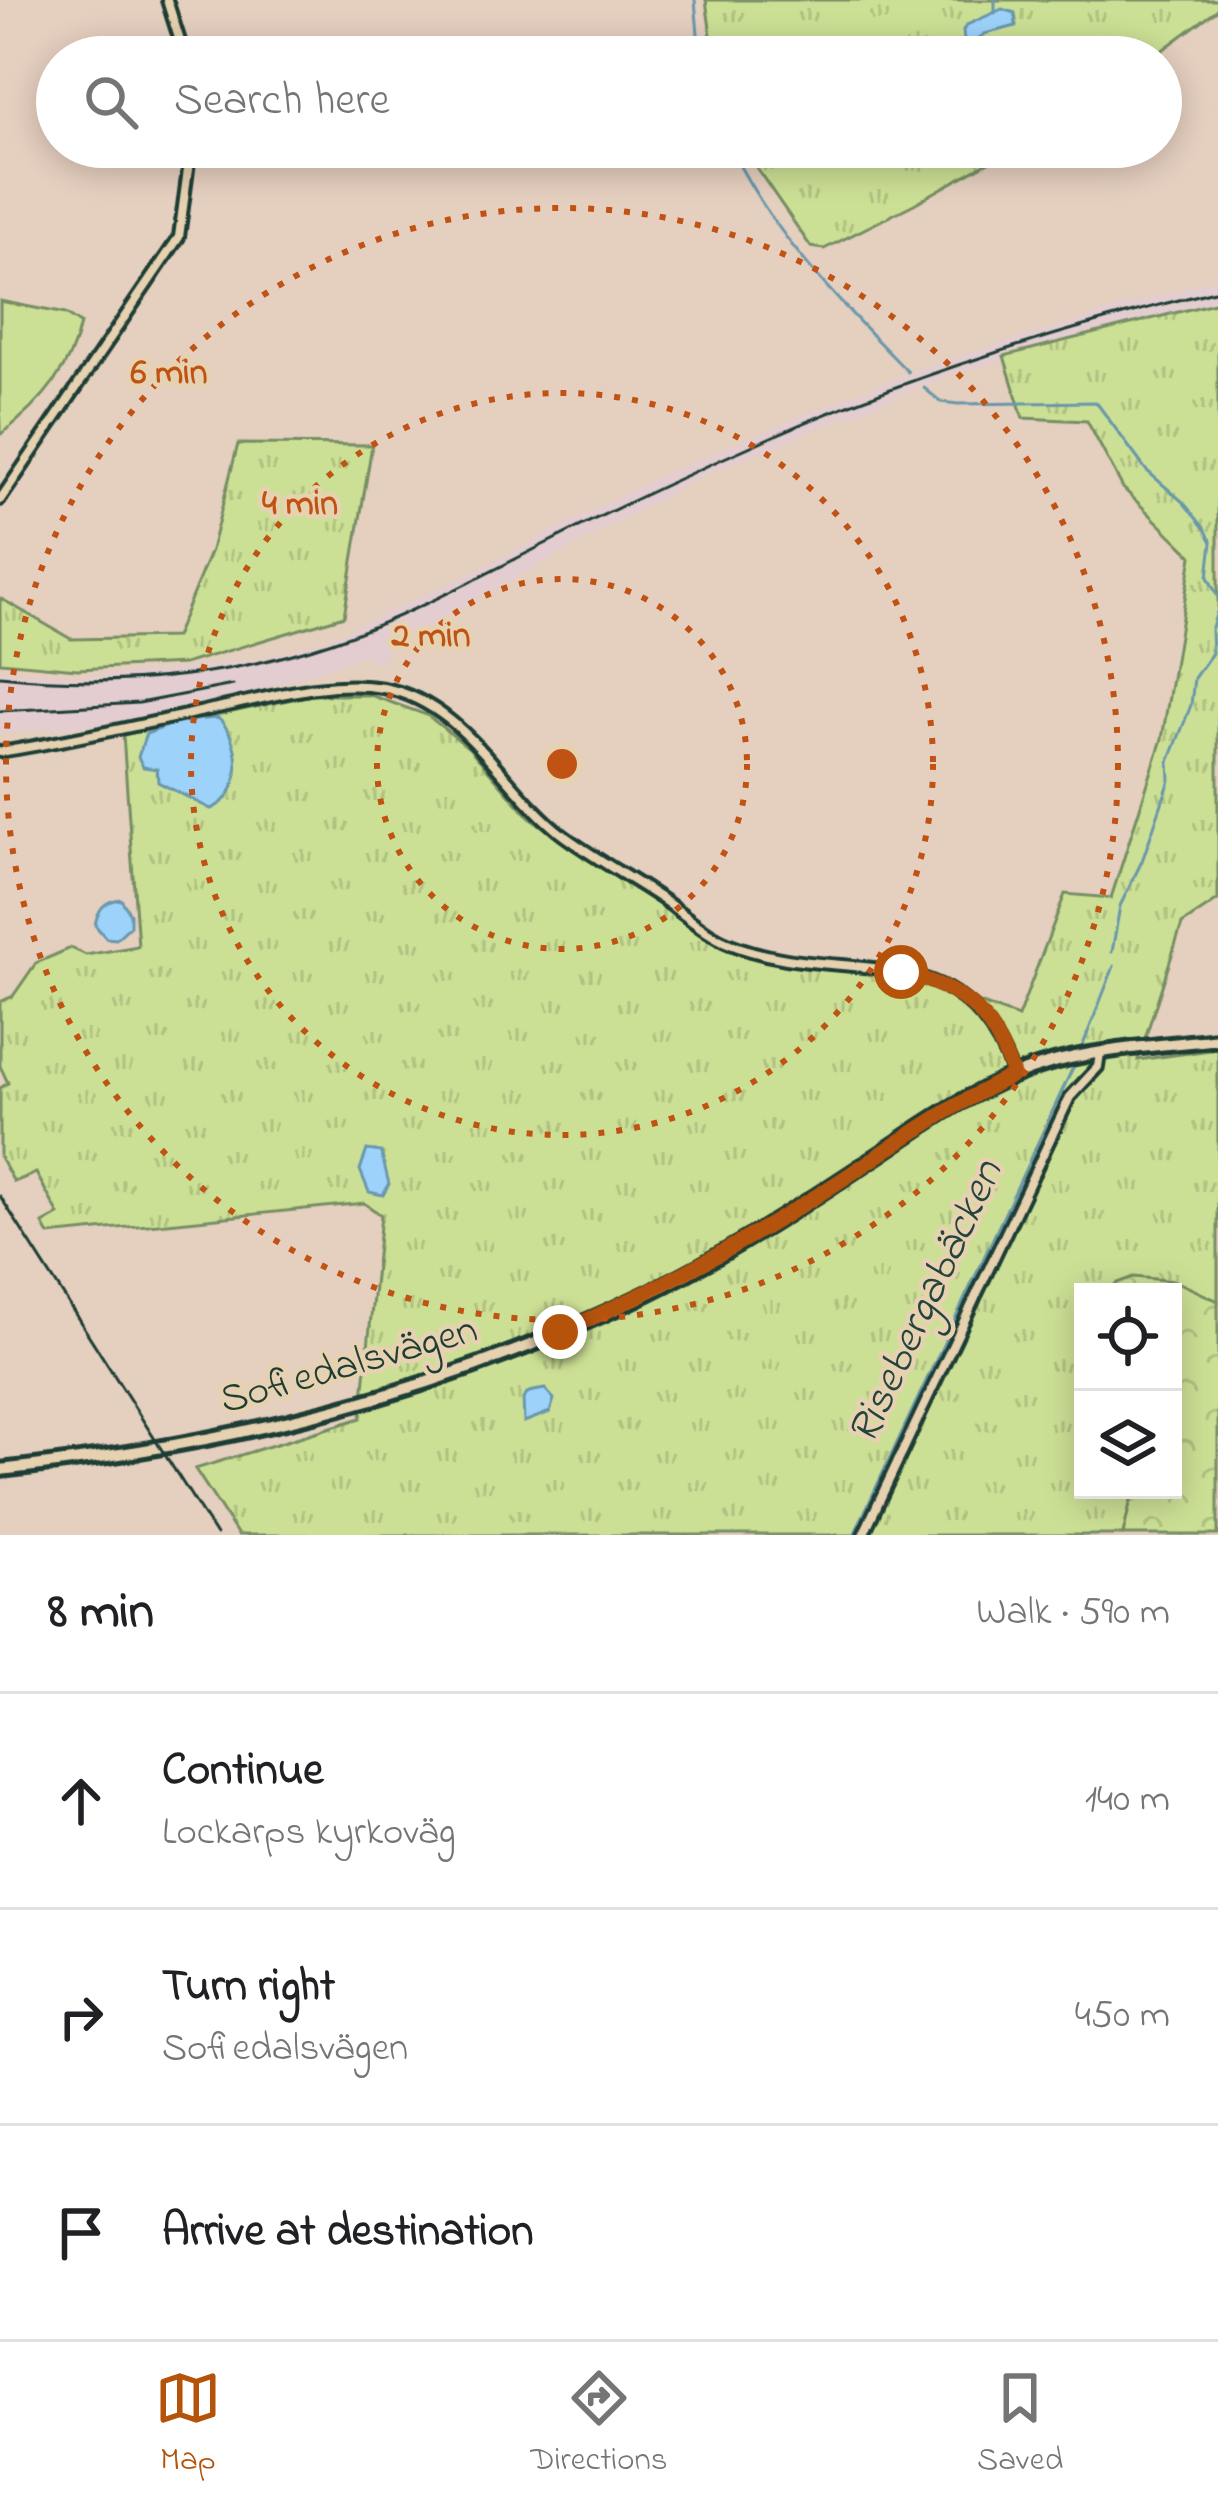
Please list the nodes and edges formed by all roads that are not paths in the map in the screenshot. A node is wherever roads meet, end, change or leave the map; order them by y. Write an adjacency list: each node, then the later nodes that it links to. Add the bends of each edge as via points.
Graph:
1 (167, 1): 2 (street)
2 (178, 36)
3 (188, 168): 4 (street, via 179,237)
4 (0, 500)
5 (0, 752): 8 (street, via 279,695 350,684 389,689 440,713 538,816 728,944 901,972 949,988 977,1007)
6 (1218, 1040): 7 (main road, Sofiedalsvägen)
7 (1097, 1054): 8 (main road, Sofiedalsvägen); 10 (street)
8 (1013, 1075): 9 (main road, Sofiedalsvägen, via 647,1294 502,1356 335,1412 222,1439)
9 (0, 1470)
10 (863, 1535)

